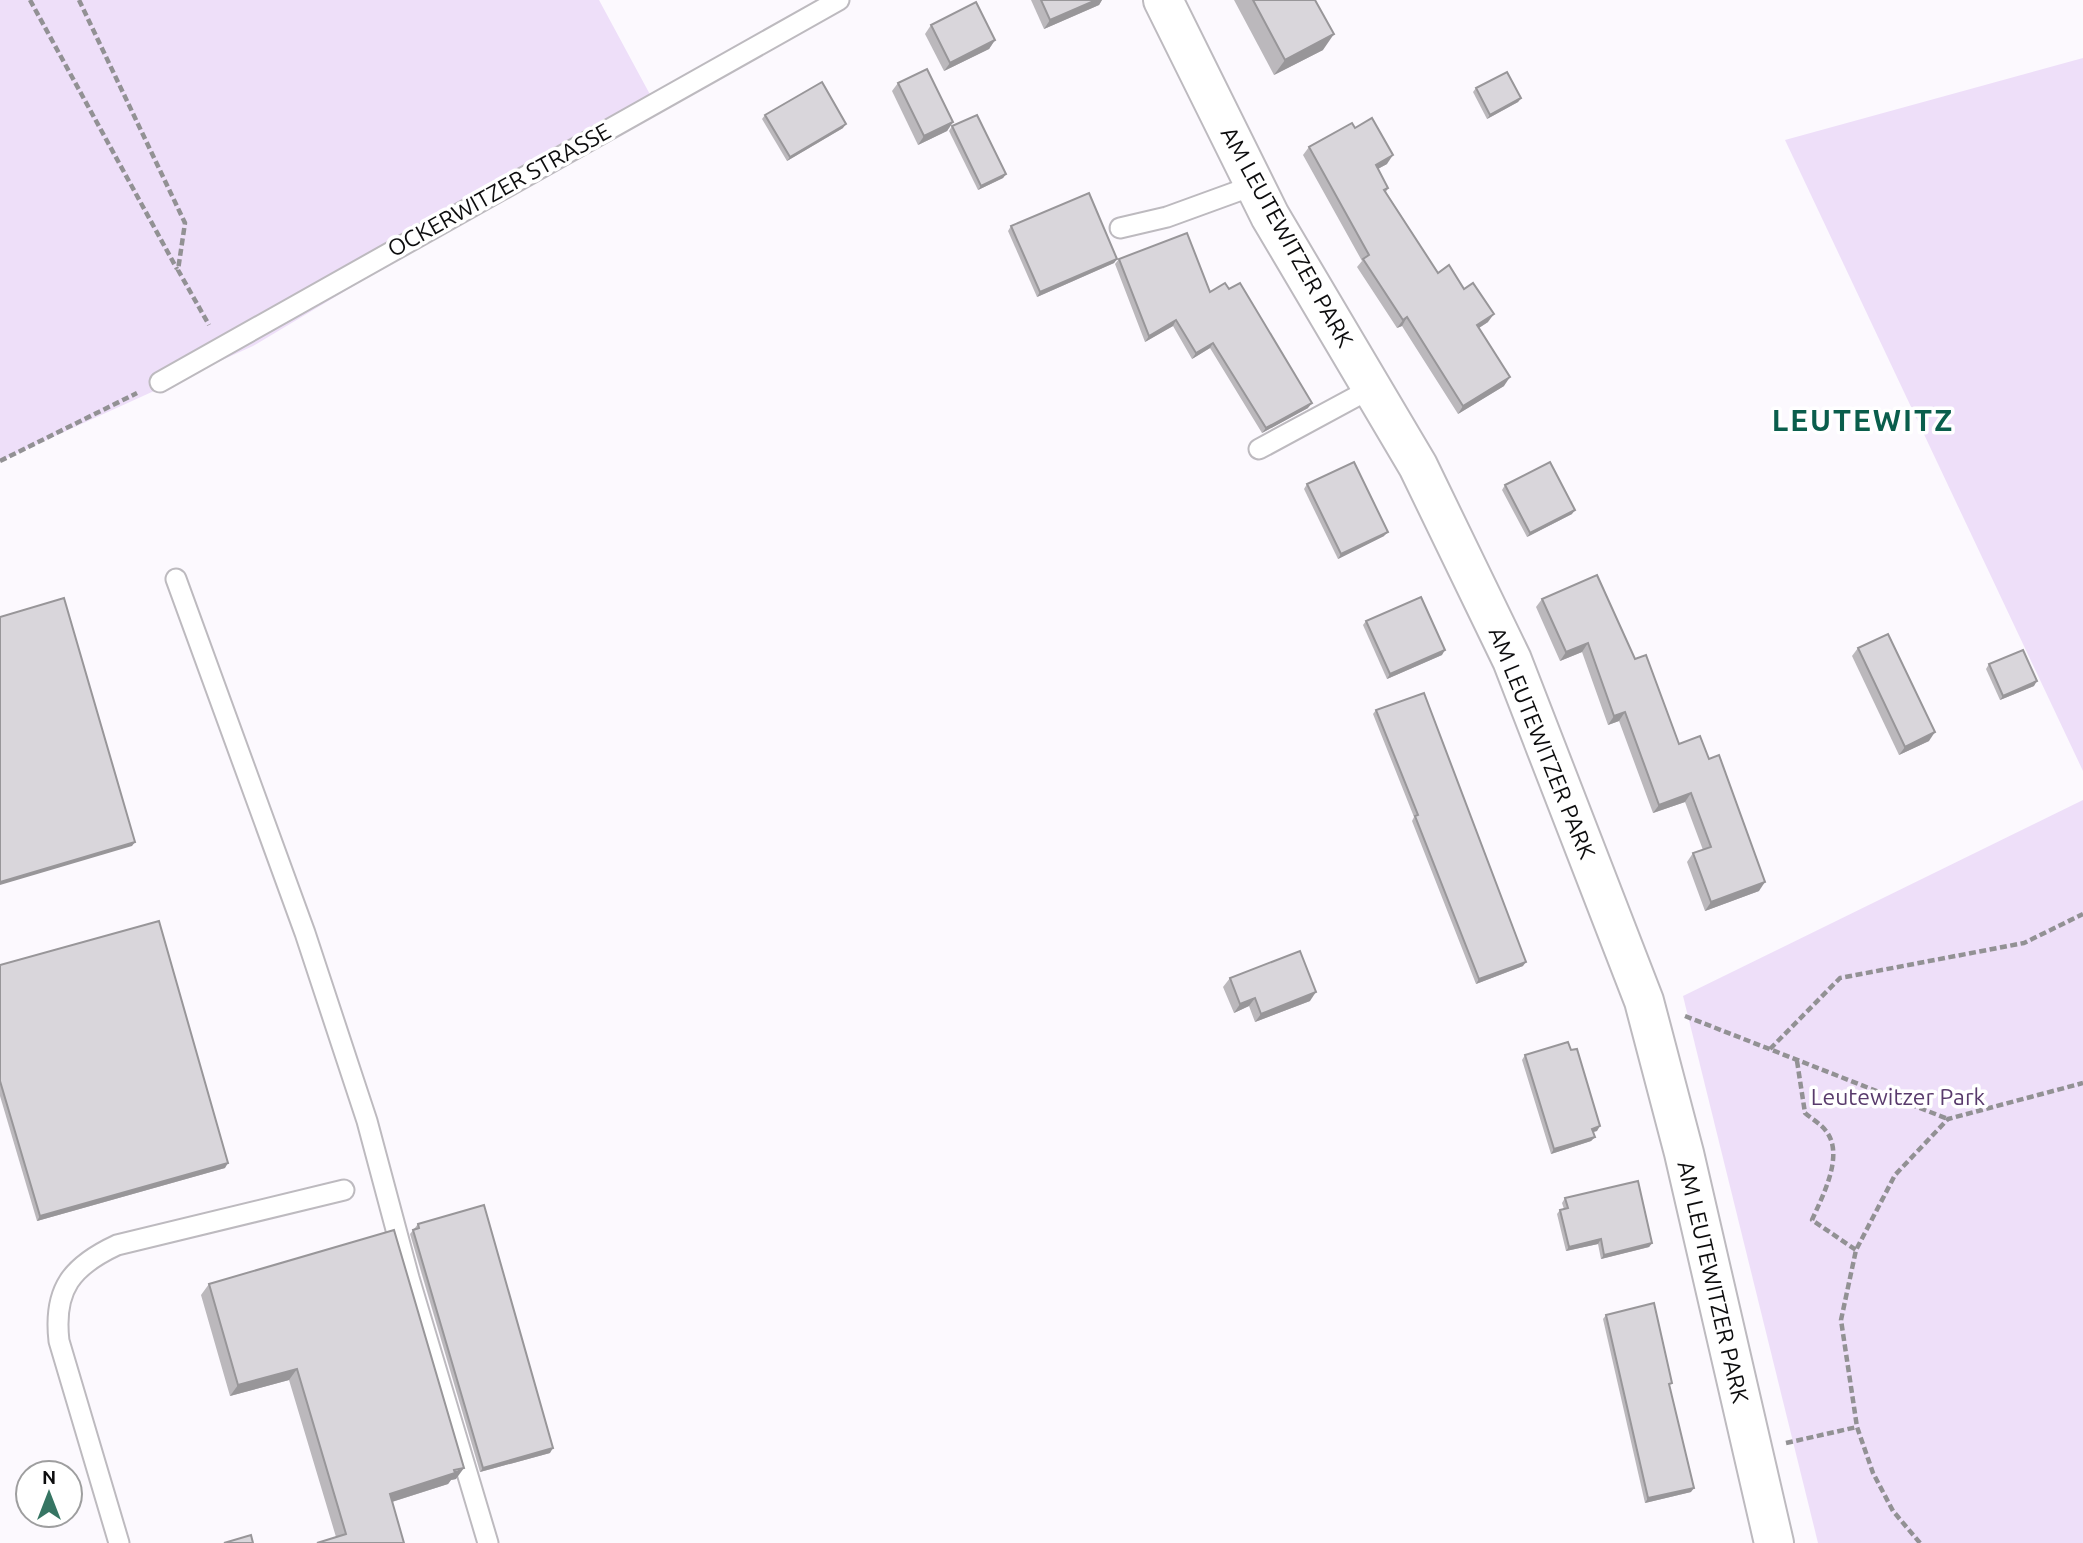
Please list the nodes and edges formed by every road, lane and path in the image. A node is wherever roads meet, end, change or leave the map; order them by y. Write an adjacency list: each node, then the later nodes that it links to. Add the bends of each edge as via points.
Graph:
1 (30, 0): 7 (path)
2 (79, 0): 7 (path, via 185,223)
3 (839, 0): 8 (lane, OCKERWITZER STRASSE)
4 (1163, 0): 5 (street, AM LEUTEWITZER PARK)
5 (1255, 186): 6 (lane); 10 (street, AM LEUTEWITZER PARK)
6 (1120, 228)
7 (178, 270): 8 (path)
8 (222, 347): 9 (lane, OCKERWITZER STRASSE)
9 (160, 382): 12 (path)
10 (1372, 388): 11 (lane); 15 (street, AM LEUTEWITZER PARK, via 1418,466 1513,660)
11 (1259, 449)
12 (0, 461)
13 (176, 579): 25 (lane, via 305,933 363,1108)
14 (2083, 914): 16 (path, via 2024,943 1840,978)
15 (1644, 1001): 16 (path); 23 (street, AM LEUTEWITZER PARK, via 1684,1153)
16 (1770, 1049): 17 (path)
17 (1797, 1060): 19 (path); 21 (path, via 1805,1113 1828,1132 1833,1157 1812,1220)
18 (2083, 1083): 19 (path)
19 (1948, 1119): 21 (path, via 1895,1175)
20 (344, 1189): 24 (lane, via 117,1245 75,1271 59,1306 59,1341)
21 (1856, 1250): 22 (path, via 1841,1320)
22 (1857, 1427): 23 (path); 27 (path, via 1893,1511)
23 (1752, 1452): 26 (street, AM LEUTEWITZER PARK)
24 (119, 1543)
25 (488, 1543)
26 (1774, 1543)
27 (1920, 1543)

